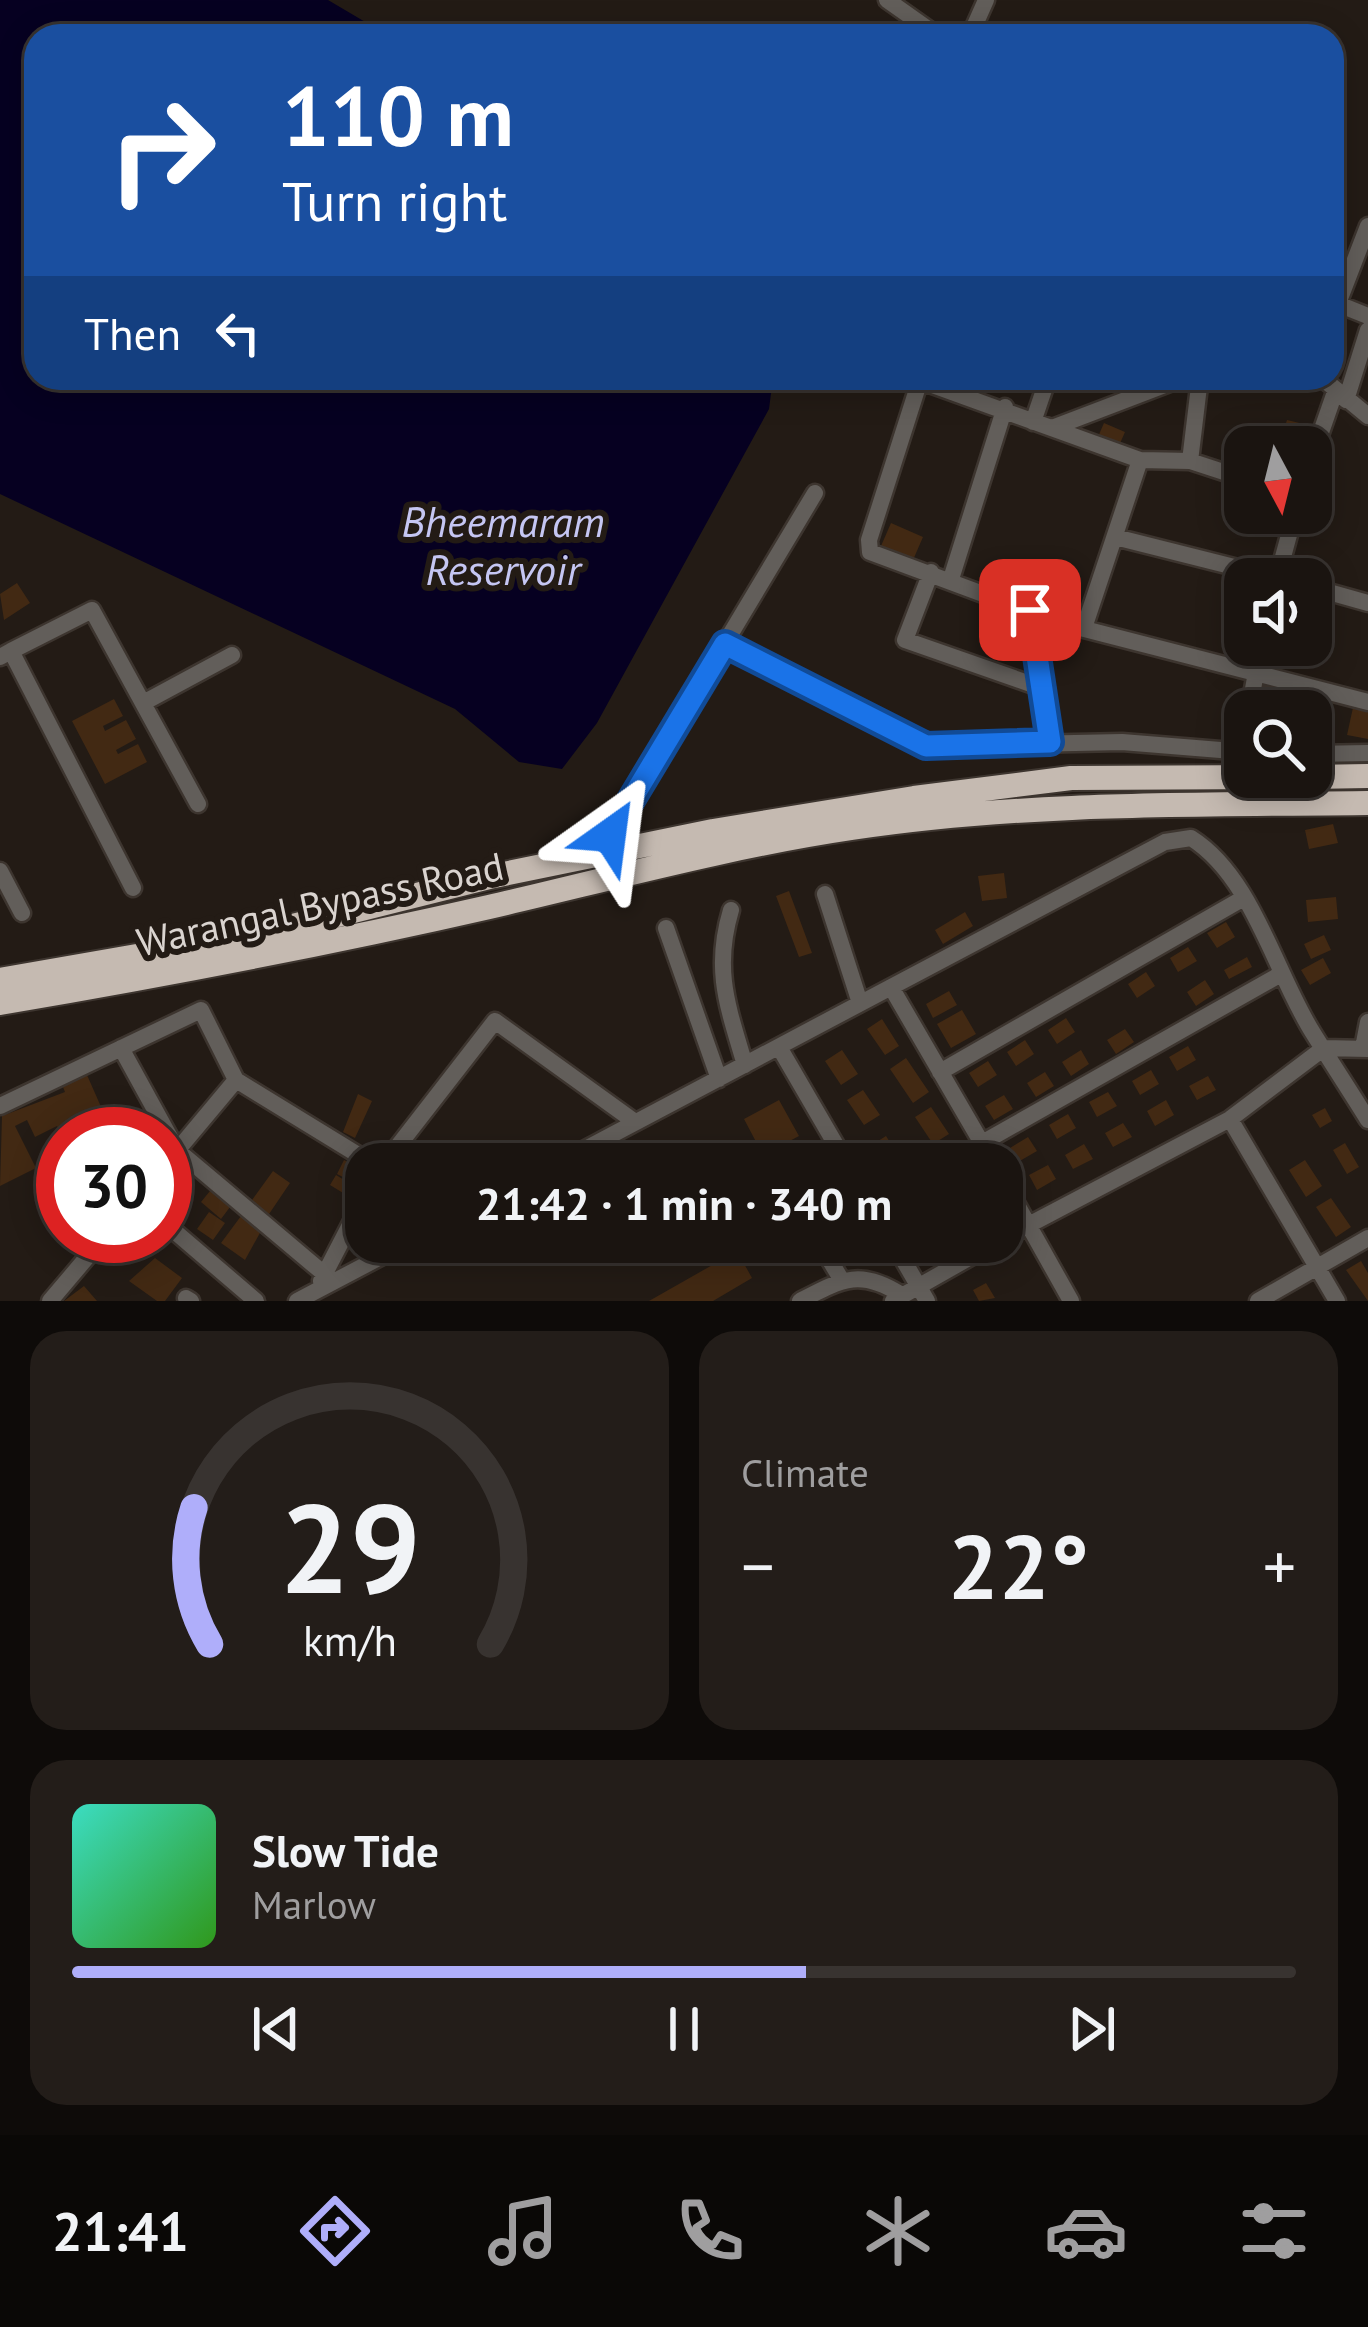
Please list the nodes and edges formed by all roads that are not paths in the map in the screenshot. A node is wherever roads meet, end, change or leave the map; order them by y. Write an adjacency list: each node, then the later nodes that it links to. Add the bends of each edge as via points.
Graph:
1 (887, 0): 2 (street)
2 (921, 24)
3 (1368, 226): 4 (street)
4 (1344, 288)
5 (1368, 330): 6 (street)
6 (1344, 372)
7 (914, 390): 24 (street, via 868,547)
8 (952, 390): 13 (street)
9 (1044, 390): 15 (street)
10 (1152, 390): 17 (street)
11 (1199, 390): 19 (street)
12 (1334, 390): 14 (street); 16 (street)
13 (1005, 407): 15 (street); 25 (street)
14 (1368, 416)
15 (1033, 422): 17 (street)
16 (1322, 426)
17 (1052, 428): 18 (street)
18 (1140, 460): 19 (street); 22 (street)
19 (1190, 461): 20 (street)
20 (1224, 472)
21 (815, 493): 30 (street)
22 (1115, 537): 23 (street); 29 (street)
23 (1224, 565)
24 (931, 572): 25 (street); 35 (street, via 904,640)
25 (951, 579): 28 (street)
26 (1332, 593): 27 (street)
27 (1368, 603)
28 (1030, 610): 29 (street); 35 (street)
29 (1085, 626): 34 (street)
30 (725, 644): 39 (street, via 926,746); 48 (street)
31 (5, 654): 38 (street, via 92,610); 50 (street)
32 (232, 655): 38 (street)
33 (1256, 666): 34 (street)
34 (1254, 674): 36 (street); 37 (street)
35 (1042, 688): 39 (street)
36 (1252, 690)
37 (1368, 702)
38 (142, 703): 47 (street)
39 (1050, 742): 40 (street)
40 (1224, 751)
41 (1368, 753): 42 (street)
42 (1332, 754)
43 (1368, 776): 45 (highway)
44 (1224, 777): 57 (highway, Warangal Bypass Road, via 1071,778 713,831 257,935)
45 (1332, 777)
46 (1368, 803): 59 (highway, Warangal Bypass Road, via 1116,804 850,828 232,964)
47 (198, 804)
48 (610, 835)
49 (0, 871): 54 (street)
50 (133, 888)
51 (824, 894): 60 (street)
52 (1242, 899): 56 (street); 58 (street, via 1211,850 1191,838 1165,842); 67 (street)
53 (731, 910): 66 (street, via 719,948)
54 (22, 913)
55 (666, 928): 68 (street)
56 (1281, 974): 64 (street); 79 (street)
57 (0, 980)
58 (891, 987): 60 (street); 67 (street)
59 (0, 1003)
60 (860, 1004): 62 (street)
61 (1368, 1022): 65 (street)
62 (779, 1047): 66 (street); 78 (street)
63 (121, 1048): 69 (street, via 201,1010); 70 (street); 71 (street)
64 (1324, 1048): 65 (street); 72 (street); 73 (street)
65 (1365, 1048)
66 (745, 1065): 68 (street)
67 (940, 1072): 79 (street)
68 (719, 1078): 74 (street)
69 (236, 1080): 75 (street); 80 (street)
70 (0, 1106)
71 (148, 1107)
72 (1231, 1119): 83 (street); 93 (street)
73 (1368, 1120)
74 (635, 1123): 76 (street, via 495,1021); 77 (street)
75 (192, 1132)
76 (399, 1143)
77 (597, 1143)
78 (836, 1143)
79 (982, 1143)
80 (345, 1147)
81 (192, 1174): 95 (street)
82 (1023, 1216): 83 (street)
83 (1028, 1225): 84 (street); 101 (street)
84 (1023, 1228)
85 (345, 1234): 95 (street)
86 (1368, 1238): 93 (street)
87 (192, 1246): 98 (street)
88 (82, 1263): 97 (street)
89 (360, 1263): 95 (street)
90 (832, 1263): 94 (street)
91 (900, 1263): 96 (street)
92 (964, 1263): 96 (street)
93 (1318, 1267): 102 (street); 103 (street)
94 (841, 1279): 96 (street, via 878,1279); 100 (street)
95 (321, 1280): 99 (street)
96 (910, 1296)
97 (50, 1301)
98 (256, 1301)
99 (297, 1301)
100 (800, 1301)
101 (1071, 1301)
102 (1258, 1301)
103 (1337, 1301)

